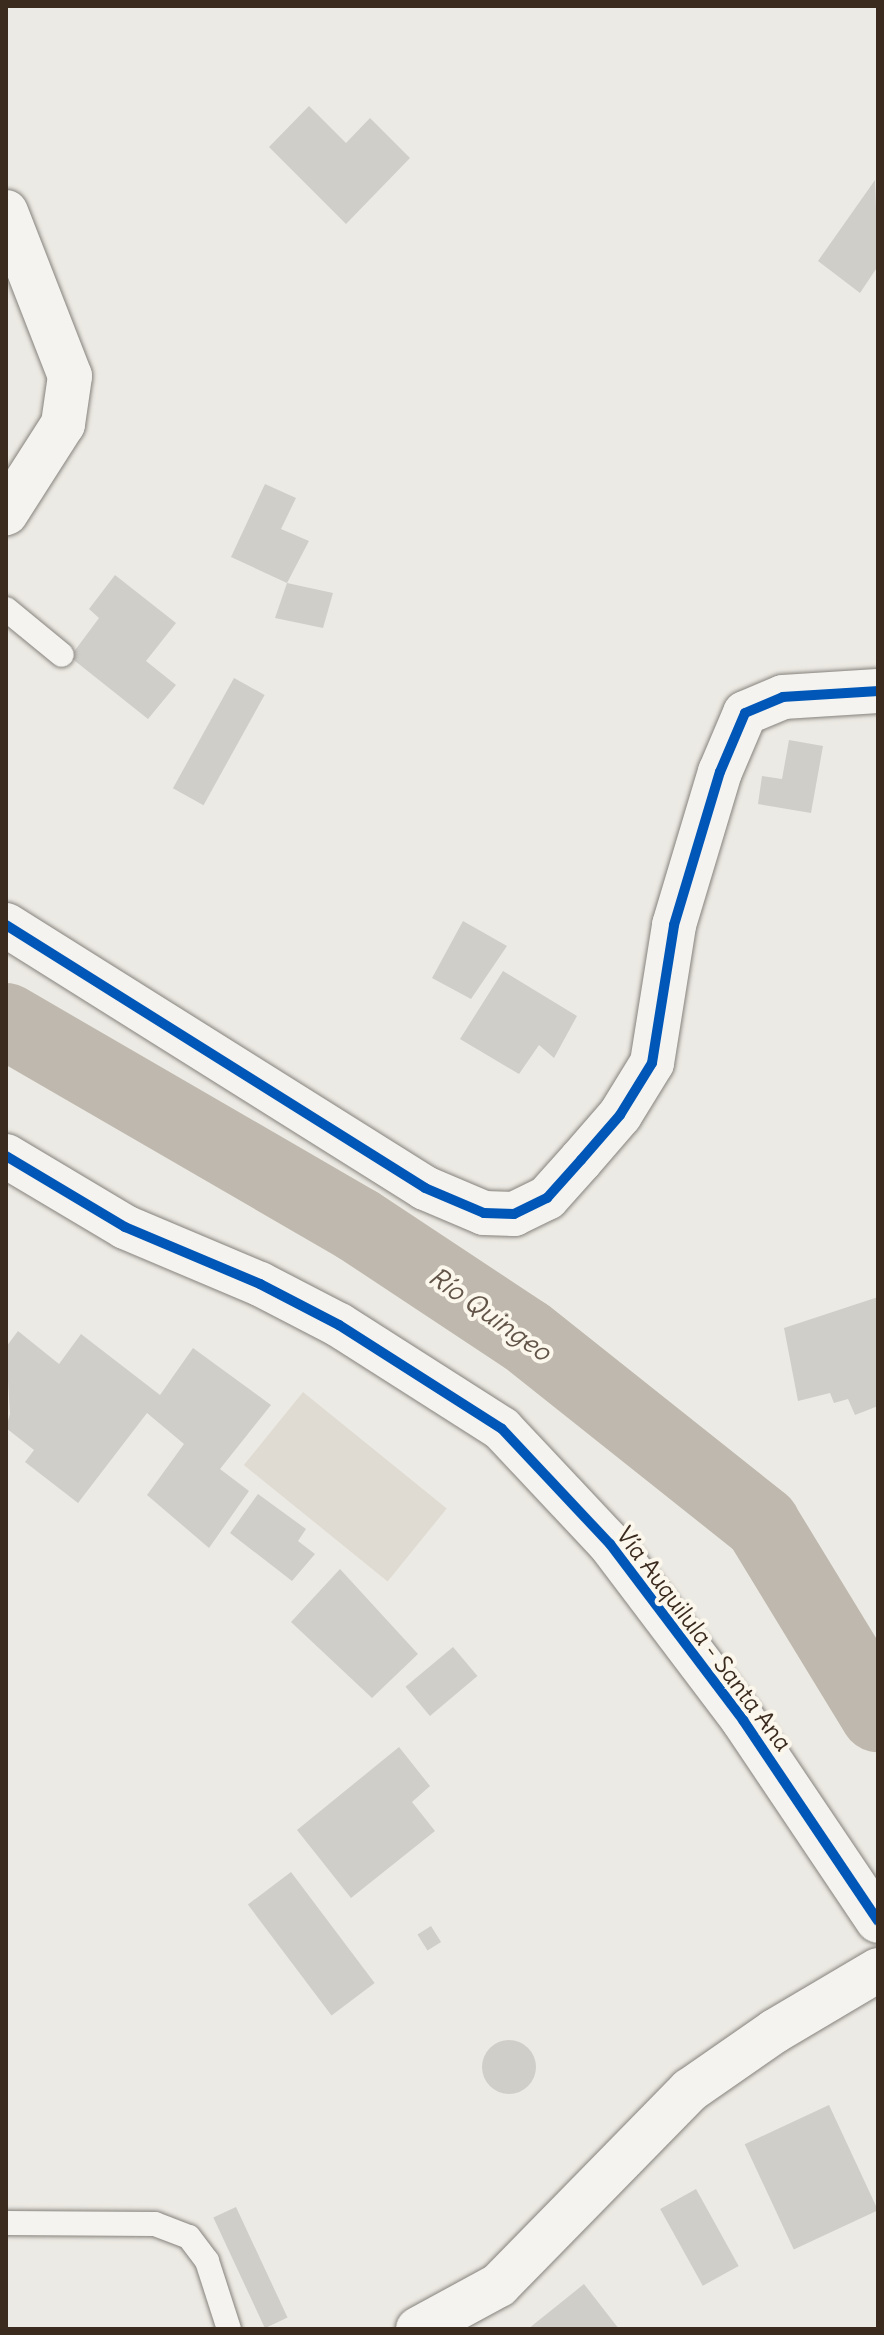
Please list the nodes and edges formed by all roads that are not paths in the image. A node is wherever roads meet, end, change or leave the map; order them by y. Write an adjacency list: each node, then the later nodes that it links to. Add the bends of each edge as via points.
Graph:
1 (6, 212): 2 (street, via 70,376 63,424)
2 (6, 513)
3 (6, 609): 4 (lane)
4 (62, 655)
5 (878, 691): 6 (street, via 783,697 745,713 720,772 674,925 652,1063 620,1115 547,1198 514,1214 484,1213 425,1188)
6 (6, 925)
7 (6, 1156): 8 (street, Vía Auquilula - Santa Ana, via 125,1227 260,1284 339,1325 502,1429 610,1544 743,1720)
8 (878, 1921)
9 (878, 1970): 12 (street, via 690,2090 499,2285)
10 (6, 2223): 11 (lane, via 155,2224 189,2237 207,2261)
11 (229, 2329)
12 (418, 2329)

